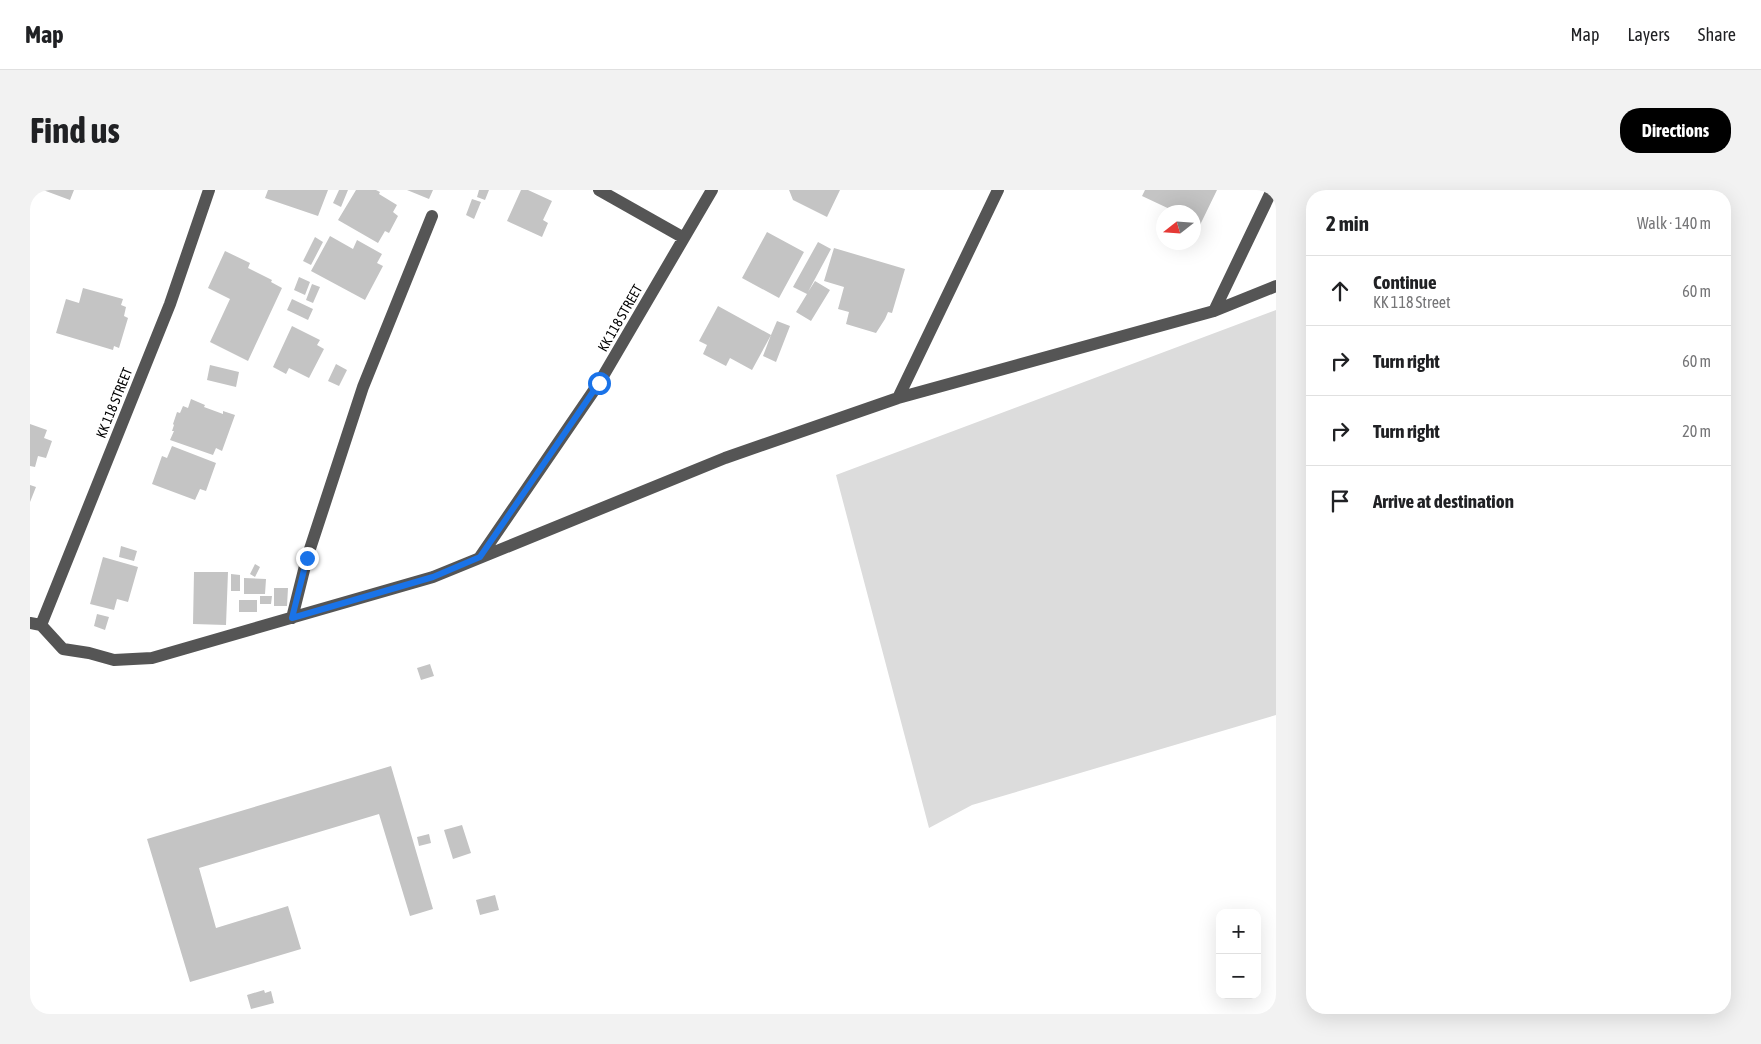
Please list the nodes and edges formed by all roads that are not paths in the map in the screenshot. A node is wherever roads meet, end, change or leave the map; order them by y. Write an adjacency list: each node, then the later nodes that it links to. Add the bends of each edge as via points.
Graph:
1 (209, 190): 13 (street, KK 118 STREET, via 170,304)
2 (599, 190): 7 (street)
3 (712, 190): 7 (street, KK 118 STREET)
4 (998, 190): 10 (street)
5 (1272, 190): 9 (street)
6 (432, 216): 12 (street, via 363,387 307,558)
7 (684, 238): 11 (street, KK 118 STREET, via 599,383)
8 (1276, 286): 9 (street)
9 (1214, 311): 10 (street)
10 (898, 398): 11 (street, via 725,458)
11 (480, 557): 12 (street, via 433,577)
12 (292, 618): 13 (street, via 152,658 114,660 63,649)
13 (36, 624)

